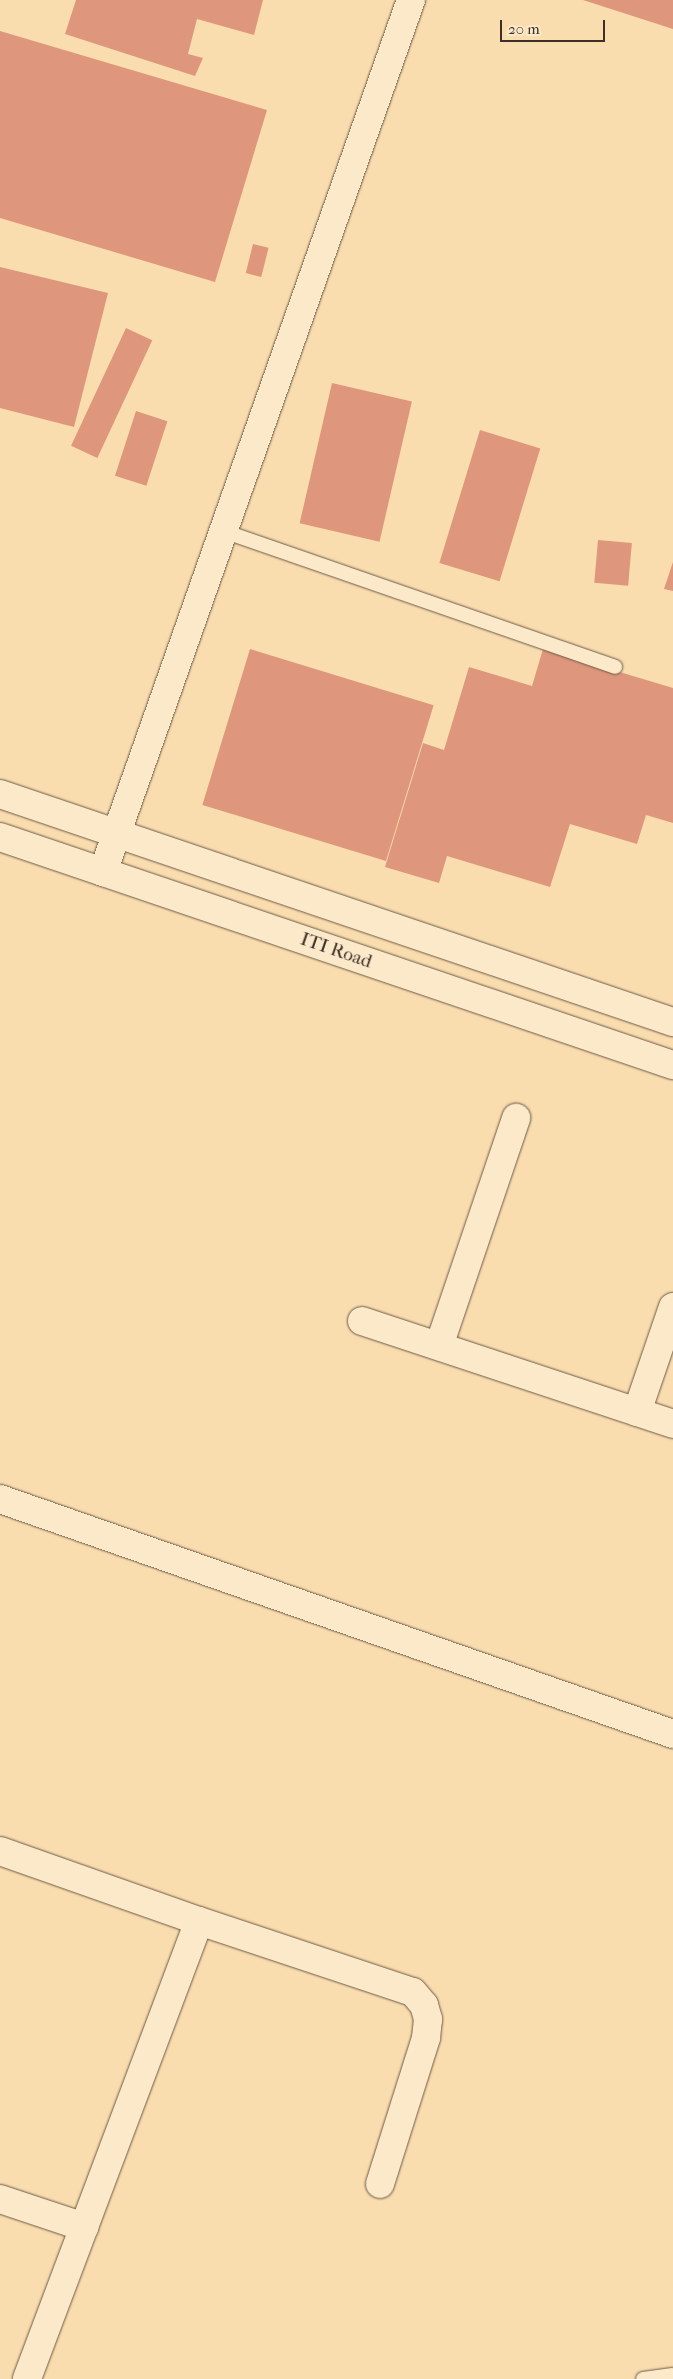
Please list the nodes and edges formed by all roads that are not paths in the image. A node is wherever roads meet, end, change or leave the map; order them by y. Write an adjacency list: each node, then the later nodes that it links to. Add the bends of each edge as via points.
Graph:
1 (412, 0): 2 (street)
2 (223, 531): 3 (lane); 5 (street)
3 (615, 667)
4 (0, 794): 5 (street)
5 (116, 835): 7 (street); 8 (street)
6 (0, 837): 7 (street, ITI Road)
7 (103, 872): 9 (street, ITI Road)
8 (673, 1022)
9 (673, 1065)
10 (516, 1118): 13 (street)
11 (673, 1307): 14 (street)
12 (362, 1321): 13 (street)
13 (439, 1346): 14 (street)
14 (637, 1412): 15 (street)
15 (673, 1424)
16 (0, 1499): 17 (street)
17 (673, 1734)
18 (0, 1851): 19 (street)
19 (199, 1921): 20 (street, via 413,1992 424,2005 428,2019 426,2038); 22 (street)
20 (380, 2184)
21 (0, 2199): 22 (street)
22 (84, 2227): 24 (street)
23 (673, 2375): 25 (lane)
24 (26, 2379)
25 (643, 2379)

